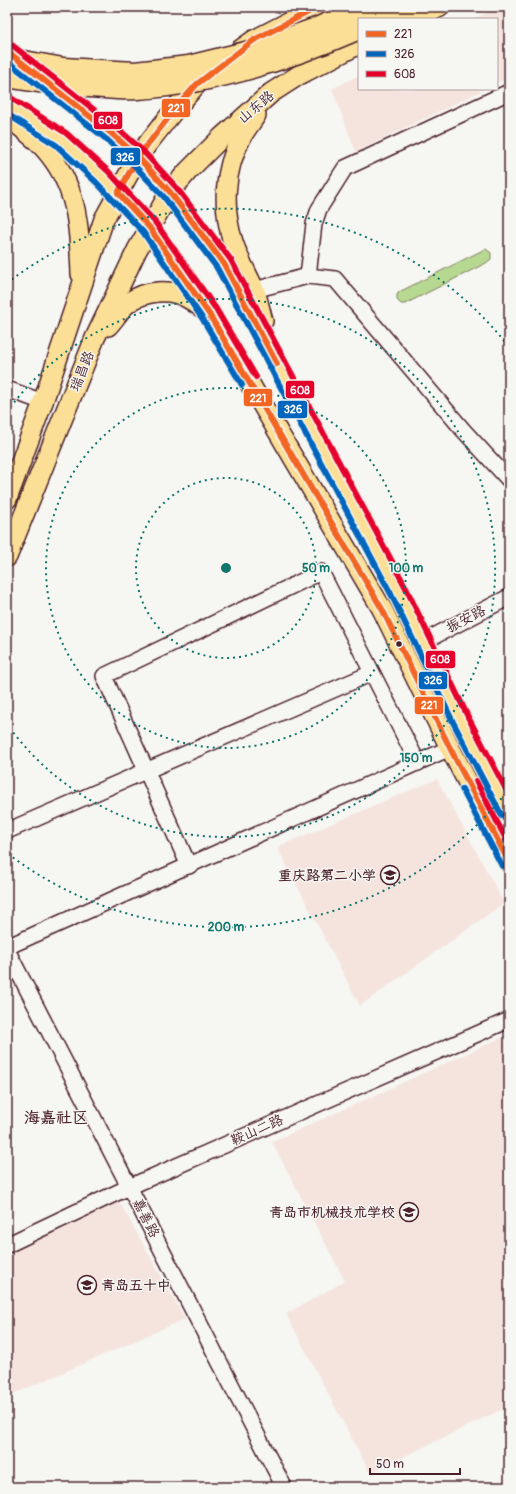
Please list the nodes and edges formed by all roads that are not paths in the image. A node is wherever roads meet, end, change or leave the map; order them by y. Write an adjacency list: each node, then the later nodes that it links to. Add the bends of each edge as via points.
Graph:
1 (318, 7): 8 (main road)
2 (366, 7): 11 (highway, bridge, via 319,28 254,51 189,67 135,73 63,69)
3 (405, 7): 5 (highway)
4 (440, 7): 6 (main road)
5 (382, 18)
6 (416, 18)
7 (358, 28): 12 (highway, bridge, via 256,67 191,83 136,89 66,85)
8 (254, 40): 10 (main road, via 212,62 144,80 126,82 93,81 58,74); 17 (main road, via 197,84)
9 (358, 45): 14 (main road, 山东路, via 299,75)
10 (7, 51): 17 (main road)
11 (7, 59)
12 (7, 76)
13 (509, 92): 21 (street, via 345,168 319,209 314,224)
14 (271, 93): 18 (main road, 山东路, via 217,142); 23 (main road, via 241,138 227,179 225,197 233,243)
15 (7, 105): 19 (main road, via 61,139)
16 (7, 116): 22 (main road, via 47,151 68,185 76,209 80,234)
17 (138, 157): 18 (main road); 19 (main road)
18 (170, 192): 20 (main road, 瑞昌路); 26 (main road, via 224,264)
19 (118, 193): 20 (main road); 22 (main road, 瑞昌路, via 104,219)
20 (149, 227): 24 (main road); 25 (main road, 瑞昌路)
21 (308, 276): 23 (street); 29 (street, via 336,279 464,431)
22 (81, 285): 28 (main road, 瑞昌路)
23 (254, 290): 26 (main road)
24 (209, 314): 25 (main road, via 188,298 172,293 145,294 127,304); 35 (main road, via 382,609)
25 (95, 338): 31 (main road, 瑞昌路)
26 (274, 357): 33 (main road)
27 (7, 389): 28 (street)
28 (43, 402): 30 (main road, 瑞昌路)
29 (509, 480)
30 (7, 499)
31 (7, 557)
32 (509, 597): 33 (street, 振安路)
33 (423, 642): 38 (main road)
34 (372, 673): 36 (street); 37 (street); 37 (street, via 321,572 104,676)
35 (450, 748): 36 (street); 40 (main road)
36 (418, 763): 41 (street)
37 (146, 771): 39 (street); 41 (street)
38 (509, 812)
39 (7, 831)
40 (509, 862)
41 (188, 866): 42 (street)
42 (7, 948): 44 (street, 嘉善路)
43 (509, 1020): 44 (street, 鞍山二路)
44 (129, 1186): 45 (street, 鞍山二路); 46 (street, 嘉善路)
45 (7, 1245)
46 (284, 1487)

